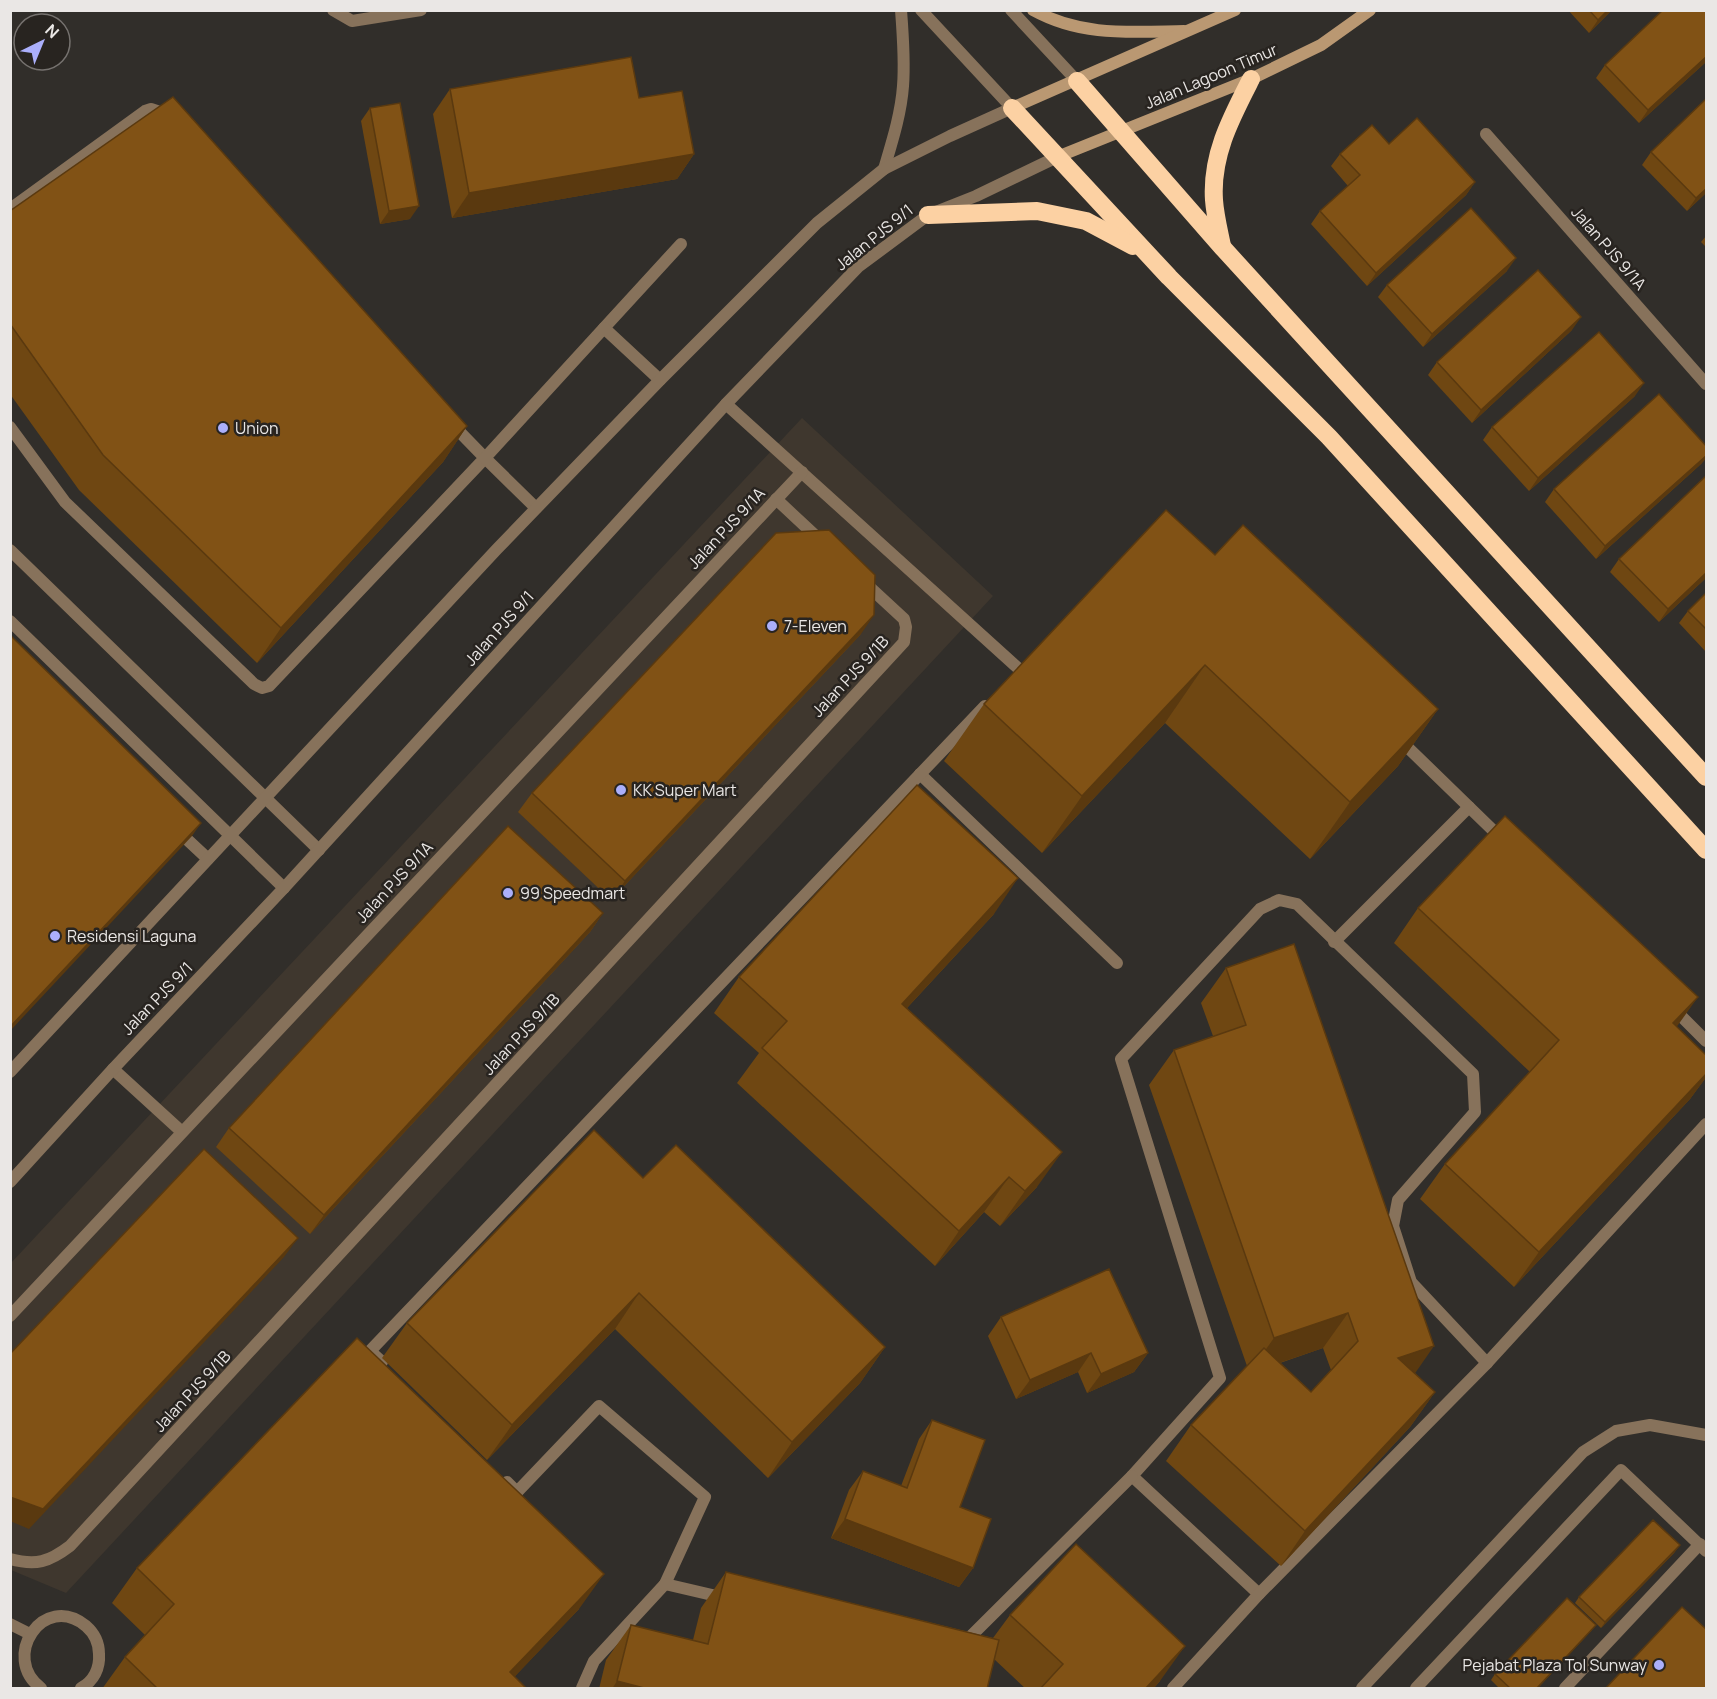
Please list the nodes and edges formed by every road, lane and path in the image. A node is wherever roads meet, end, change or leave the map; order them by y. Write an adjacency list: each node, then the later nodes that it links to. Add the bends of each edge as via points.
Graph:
1 (333, 10): 2 (street, via 352,21)
2 (421, 10)
3 (901, 10): 17 (street, via 903,88)
4 (921, 10): 12 (street)
5 (1011, 10): 11 (street)
6 (1033, 10): 9 (main road, via 1085,30)
7 (1235, 10): 9 (main road)
8 (1370, 10): 10 (main road, Jalan Lagoon Timur, via 1321,45)
9 (1192, 30): 11 (main road)
10 (1251, 79): 14 (main road, Jalan Lagoon Timur); 21 (highway, via 1226,126 1216,162 1214,199)
11 (1077, 81): 12 (main road); 14 (highway)
12 (1012, 108): 16 (highway); 17 (street)
13 (174, 129): 18 (street, via 157,111 145,111)
14 (1123, 132): 16 (main road, Jalan Lagoon Timur); 21 (highway)
15 (1486, 134): 25 (street, Jalan PJS 9/1A)
16 (1058, 157): 19 (street, Jalan PJS 9/1); 22 (highway)
17 (884, 169): 24 (street, via 817,223)
18 (10, 209)
19 (928, 215): 22 (highway, via 1037,211 1086,221); 26 (street, Jalan PJS 9/1, via 858,267)
20 (681, 244): 23 (street)
21 (1222, 247): 41 (highway)
22 (1145, 252): 48 (highway, via 1329,438)
23 (604, 328): 24 (street); 29 (street)
24 (660, 380): 32 (street)
25 (1707, 384)
26 (726, 404): 30 (street); 47 (street, Jalan PJS 9/1)
27 (445, 416): 29 (street)
28 (10, 427): 29 (street, via 64,502 262,688 269,686)
29 (485, 458): 32 (street)
30 (802, 472): 31 (street, Jalan PJS 9/1A); 37 (street)
31 (776, 499): 33 (street); 58 (street, Jalan PJS 9/1A)
32 (536, 508): 42 (street)
33 (827, 547)
34 (10, 550): 42 (street)
35 (853, 571): 67 (street, Jalan PJS 9/1B, via 904,619 904,642 70,1546 54,1558 40,1562)
36 (10, 621): 45 (street)
37 (1019, 669)
38 (996, 694): 40 (street)
39 (1385, 726): 43 (street)
40 (920, 774): 52 (street); 62 (street, via 370,1351)
41 (1707, 777)
42 (265, 798): 45 (street); 47 (street)
43 (1469, 807): 46 (street); 51 (street)
44 (172, 825): 49 (street)
45 (230, 836): 49 (street); 50 (street)
46 (1512, 849)
47 (319, 850): 50 (street, Jalan PJS 9/1)
48 (1707, 850)
49 (208, 859): 56 (street)
50 (284, 888): 55 (street, Jalan PJS 9/1)
51 (1334, 942): 61 (street, via 1473,1074 1475,1112 1398,1200 1393,1226 1411,1282); 65 (street, via 1297,904 1279,900 1260,909 1120,1059 1220,1378)
52 (1116, 963)
53 (1664, 999): 54 (street)
54 (1707, 1041)
55 (113, 1069): 58 (street); 59 (street, Jalan PJS 9/1)
56 (10, 1072)
57 (1707, 1124): 61 (street)
58 (182, 1132): 60 (street, Jalan PJS 9/1A)
59 (10, 1182)
60 (10, 1316)
61 (1487, 1363): 69 (street)
62 (387, 1367)
63 (1707, 1435): 78 (street, via 1650,1425 1616,1431 1583,1452)
64 (499, 1475): 68 (street, via 517,1492 599,1406 705,1497)
65 (1132, 1476): 69 (street); 73 (street, via 970,1637)
66 (1703, 1547): 79 (street, via 1621,1470); 80 (street)
67 (10, 1559)
68 (665, 1584): 70 (street); 76 (street, via 594,1661)
69 (1259, 1594): 77 (street)
70 (734, 1600)
71 (10, 1624): 72 (street)
72 (28, 1633): 74 (street, via 21,1654 23,1666); 75 (street, via 52,1617 65,1616 87,1627 100,1650 99,1663 95,1676)
73 (951, 1642)
74 (40, 1689)
75 (81, 1689)
76 (582, 1689)
77 (1173, 1689)
78 (1362, 1689)
79 (1416, 1689)
80 (1565, 1689)

